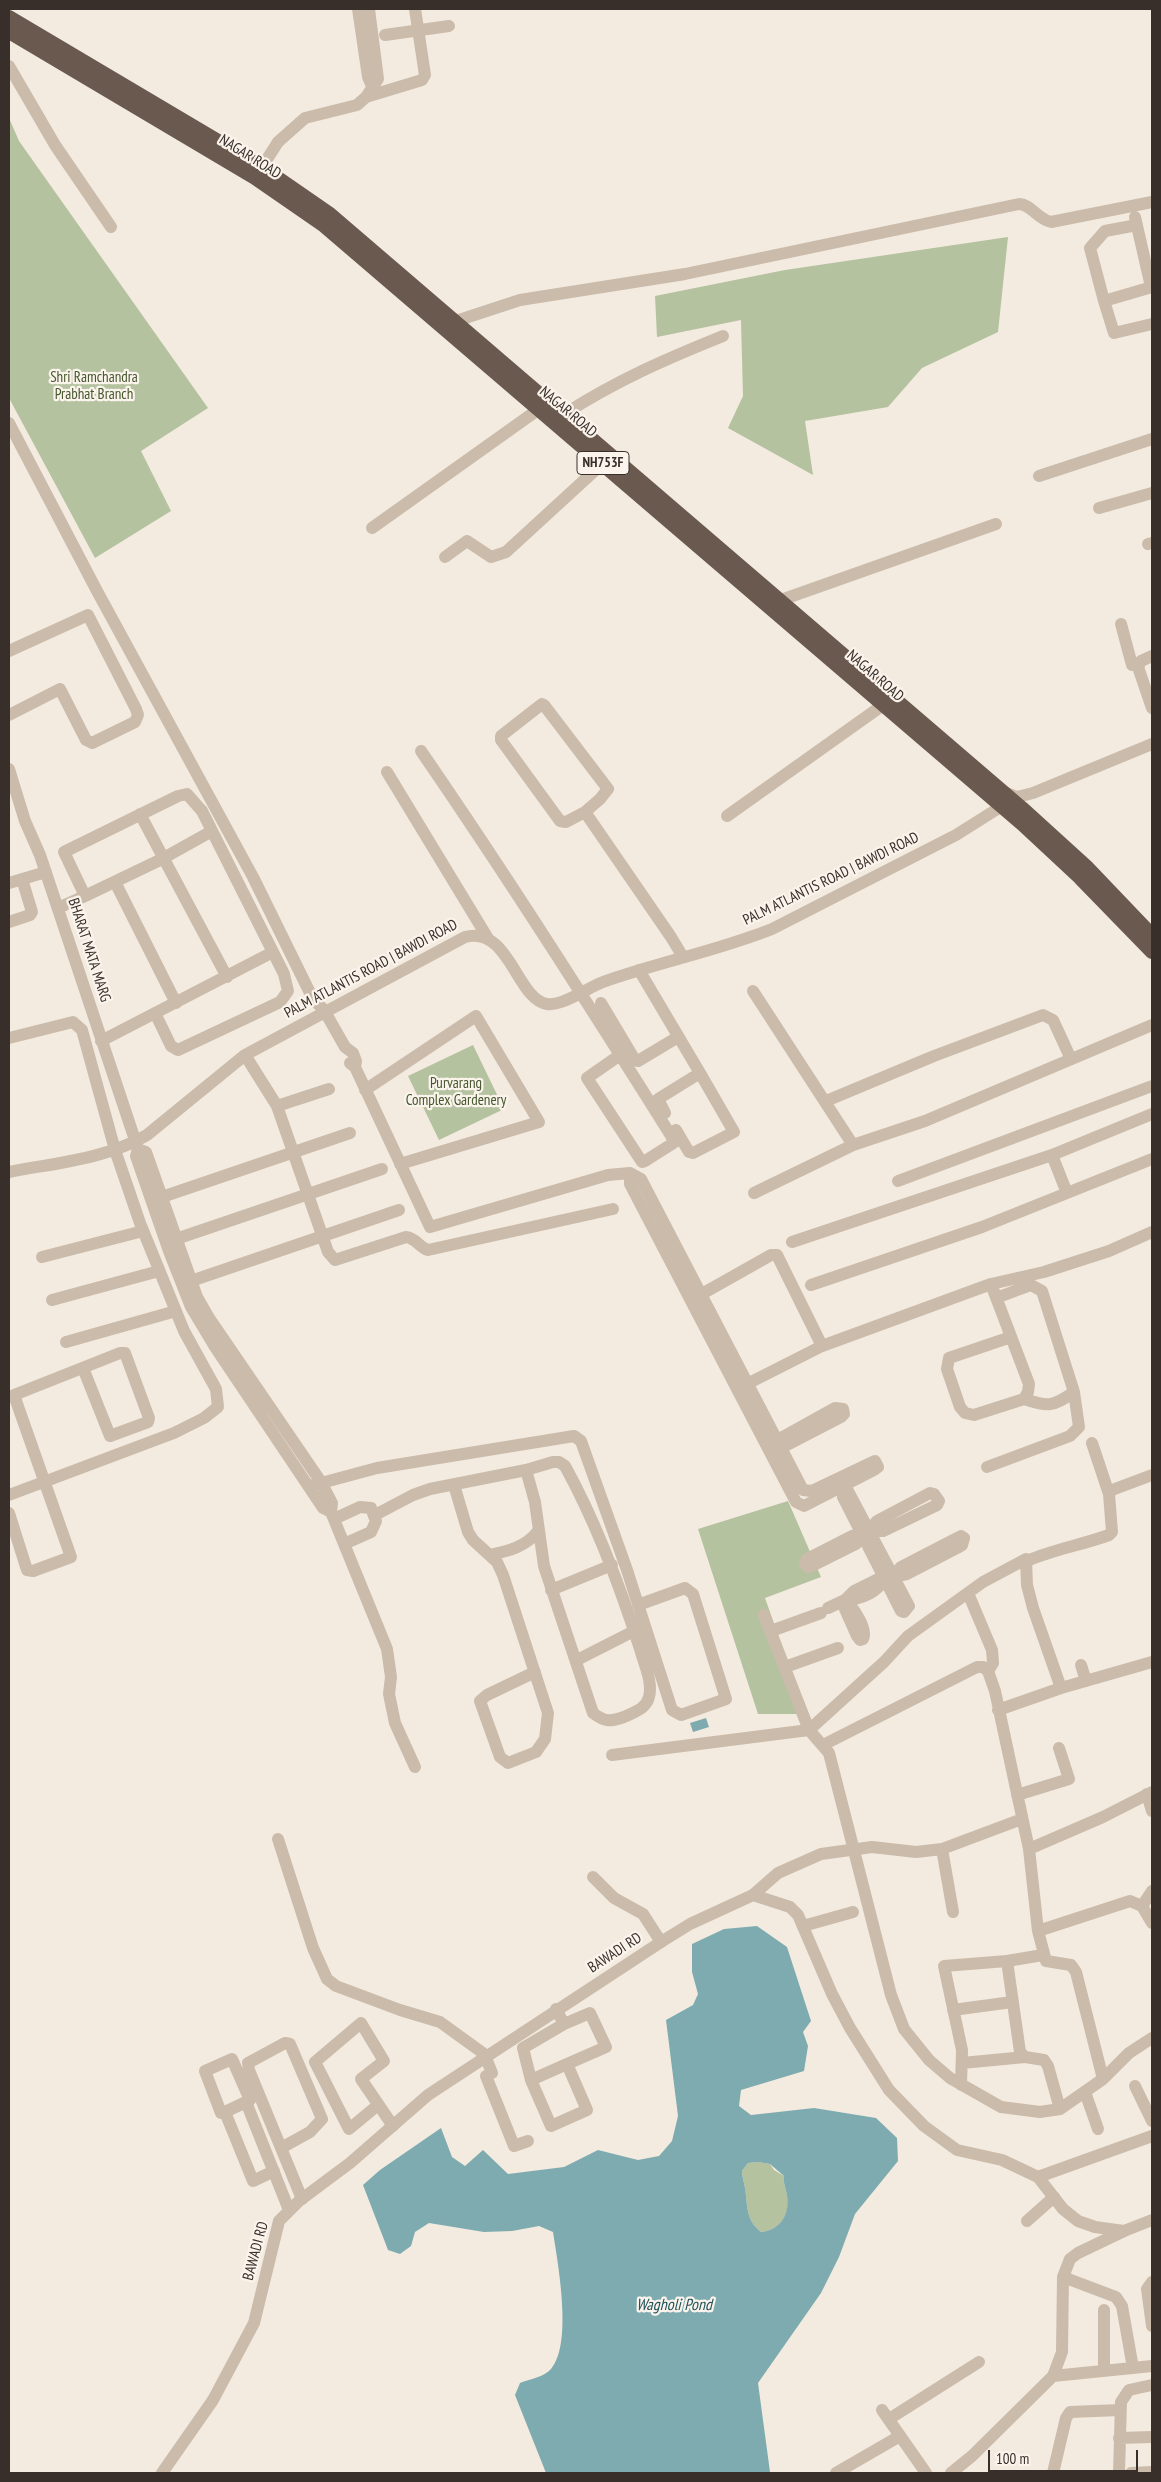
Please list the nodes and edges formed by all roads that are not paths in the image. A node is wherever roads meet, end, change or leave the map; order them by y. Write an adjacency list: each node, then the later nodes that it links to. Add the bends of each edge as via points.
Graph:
1 (358, 9): 10 (street)
2 (369, 9): 10 (street, via 378,79)
3 (415, 9): 6 (street)
4 (9, 17): 11 (highway, NAGAR ROAD / NH753F)
5 (449, 26): 6 (street)
6 (419, 30): 8 (street); 10 (street, via 425,75 422,80)
7 (9, 32): 21 (highway, NAGAR ROAD / NH753F, via 255,178 316,220)
8 (385, 35)
9 (9, 66): 15 (street, via 55,145)
10 (369, 92): 11 (street, via 357,105 305,118 278,142)
11 (262, 167): 18 (highway, NAGAR ROAD / NH753F, via 330,214)
12 (1152, 202): 13 (street)
13 (1133, 206): 14 (street); 18 (street, via 1051,222 1041,220 1029,207 1019,204 686,274 520,300)
14 (1137, 225): 16 (street); 17 (street, via 1105,231 1090,248)
15 (111, 227)
16 (1152, 287): 17 (street)
17 (1104, 301): 19 (street, via 1114,332)
18 (456, 321): 22 (highway, NAGAR ROAD / NH753F)
19 (1152, 324)
20 (723, 336): 22 (street, via 646,368 602,390)
21 (539, 409): 25 (highway, NAGAR ROAD / NH753F); 30 (street)
22 (563, 415): 32 (highway, NAGAR ROAD / NH753F)
23 (9, 423): 69 (street, via 253,877 314,999)
24 (1152, 438): 26 (street)
25 (603, 463): 31 (street, via 506,552 491,557 467,541); 37 (highway, NAGAR ROAD / NH753F)
26 (1039, 476)
27 (1152, 492): 28 (street)
28 (1099, 508)
29 (996, 524): 32 (street)
30 (372, 528)
31 (445, 557)
32 (781, 600): 40 (highway, NAGAR ROAD / NH753F)
33 (1121, 624): 36 (street, via 1132,665)
34 (9, 651): 39 (street, via 88,615 138,716 135,722 92,743 86,740 60,689)
35 (1152, 656): 36 (street)
36 (1139, 664): 38 (street)
37 (883, 705): 40 (highway, NAGAR ROAD / NH753F); 48 (street)
38 (1152, 708)
39 (10, 713)
40 (904, 715): 45 (highway, NAGAR ROAD / NH753F)
41 (1152, 744): 45 (street, via 1033,794)
42 (422, 750): 66 (street, via 507,876)
43 (9, 769): 51 (street, BHARAT MATA MARG, via 25,821)
44 (387, 772): 59 (street)
45 (1003, 799): 58 (highway, NAGAR ROAD / NH753F, via 1088,868); 61 (highway, NAGAR ROAD / NH753F); 62 (street, PALM ATLANTIS ROAD | BAWDI ROAD, via 956,835 772,928 741,941)
46 (584, 812): 46 (street, via 566,822 560,821 501,740 500,736 542,704 608,789); 62 (street)
47 (140, 814): 49 (street, via 187,794); 50 (street); 55 (street, via 64,852)
48 (727, 816)
49 (212, 831): 50 (street); 60 (street)
50 (163, 858): 53 (street); 64 (street)
51 (46, 872): 52 (street); 56 (street, BHARAT MATA MARG)
52 (22, 879): 54 (street); 57 (street, via 32,912)
53 (115, 882): 55 (street); 67 (street)
54 (9, 883)
55 (85, 896): 56 (street)
56 (58, 908): 74 (street, BHARAT MATA MARG)
57 (9, 922)
58 (1152, 934)
59 (489, 940): 66 (street, PALM ATLANTIS ROAD | BAWDI ROAD, via 514,966 535,998 546,1004 558,1004); 69 (street, PALM ATLANTIS ROAD | BAWDI ROAD, via 476,934 465,937)
60 (273, 952): 64 (street); 70 (street, via 288,983 288,991 280,1002 178,1050 171,1046)
61 (1152, 952)
62 (683, 957): 63 (street, PALM ATLANTIS ROAD | BAWDI ROAD)
63 (639, 970): 66 (street, PALM ATLANTIS ROAD | BAWDI ROAD); 72 (street)
64 (227, 977): 67 (street)
65 (753, 990): 82 (street)
66 (579, 992): 76 (street)
67 (176, 1002): 70 (street)
68 (601, 1003): 72 (street, via 634,1060)
69 (324, 1010): 75 (street, PALM ATLANTIS ROAD | BAWDI ROAD); 81 (street)
70 (155, 1013): 74 (street)
71 (1152, 1024): 77 (street)
72 (678, 1037): 78 (street)
73 (9, 1038): 88 (street, via 62,1023 73,1022 82,1030)
74 (101, 1041): 86 (street, BHARAT MATA MARG)
75 (245, 1055): 83 (street); 86 (street, PALM ATLANTIS ROAD | BAWDI ROAD)
76 (620, 1055): 76 (street, via 586,1078 642,1162 675,1142)
77 (1071, 1059): 82 (street, via 1055,1024 1043,1015); 87 (street, via 925,1121)
78 (700, 1073): 78 (street, via 734,1132 693,1154 658,1099)
79 (1152, 1086): 95 (street)
80 (330, 1089): 83 (street)
81 (365, 1090): 92 (street); 92 (street, via 476,1016 539,1122)
82 (826, 1101): 87 (street)
83 (277, 1106): 89 (street)
84 (1152, 1114): 90 (street)
85 (350, 1133): 89 (street)
86 (137, 1145): 88 (street, PALM ATLANTIS ROAD | BAWDI ROAD); 99 (street, via 146,1152); 133 (street, via 136,1156 192,1307 215,1347)
87 (853, 1145): 96 (street)
88 (115, 1150): 94 (street, PALM ATLANTIS ROAD | BAWDI ROAD); 102 (street)
89 (292, 1152): 98 (street); 99 (street)
90 (1052, 1155): 97 (street); 106 (street)
91 (1152, 1159): 97 (street)
92 (400, 1164): 112 (street, via 430,1227 608,1175 630,1173 630,1184 649,1207)
93 (382, 1169): 98 (street)
94 (9, 1172)
95 (898, 1181)
96 (754, 1193)
97 (1067, 1193): 110 (street, via 982,1227)
98 (309, 1194): 104 (street); 105 (street)
99 (162, 1198): 105 (street)
100 (613, 1209): 104 (street, via 428,1250 406,1237 341,1259 330,1257)
101 (399, 1210): 104 (street)
102 (143, 1231): 107 (street); 108 (street)
103 (1152, 1232): 111 (street, via 1091,1257)
104 (322, 1235): 109 (street)
105 (176, 1239): 109 (street)
106 (792, 1242)
107 (42, 1257)
108 (159, 1271): 114 (street); 115 (street)
109 (191, 1281): 133 (street, via 209,1318)
110 (811, 1284)
111 (991, 1284): 113 (street); 118 (street)
112 (694, 1291): 118 (street, via 777,1255); 120 (street)
113 (996, 1298): 116 (street); 121 (street, via 1031,1284 1042,1291)
114 (52, 1300)
115 (176, 1310): 117 (street); 127 (street, via 216,1389 218,1406 204,1418)
116 (1010, 1337): 123 (street, via 1029,1384); 123 (street, via 949,1358 947,1369 965,1413 974,1415)
117 (66, 1342)
118 (822, 1346): 120 (street)
119 (83, 1368): 122 (street); 124 (street, via 110,1436); 124 (street, via 120,1353 125,1353 128,1358 149,1418 144,1425)
120 (742, 1386): 126 (street)
121 (1074, 1392): 123 (street, via 1045,1406); 128 (street, via 1079,1427 1070,1436)
122 (11, 1396): 131 (street)
123 (1024, 1399)
124 (119, 1433): 127 (street)
125 (1092, 1443): 137 (street)
126 (773, 1446): 135 (street); 138 (street, via 793,1497)
127 (125, 1450): 131 (street)
128 (988, 1467)
129 (526, 1470): 134 (street); 142 (street, via 535,1502); 147 (street, via 553,1462 565,1466)
130 (1152, 1475): 137 (street)
131 (43, 1481): 136 (street); 139 (street, via 71,1557 33,1571 27,1570)
132 (840, 1483): 135 (street); 138 (street); 143 (street, via 848,1491)
133 (316, 1484): 140 (street, via 332,1503); 151 (street, via 406,1462 574,1436 581,1441)
134 (454, 1485): 141 (street, via 413,1495); 145 (street, via 468,1532)
135 (805, 1492): 138 (street)
136 (9, 1494)
137 (1108, 1494): 146 (street, via 1112,1532 1109,1535 1085,1544 1052,1550)
138 (801, 1506)
139 (9, 1513)
140 (333, 1515): 141 (street, via 360,1507 371,1508); 144 (street)
141 (375, 1515): 144 (street, via 370,1532)
142 (538, 1532): 145 (street, via 530,1541 510,1551); 149 (street)
143 (866, 1532): 143 (street, via 877,1521 930,1493 939,1501 937,1505 883,1531); 148 (street)
144 (344, 1544): 169 (street, via 387,1649 391,1677 389,1694 395,1723)
145 (490, 1555): 161 (street, via 503,1575)
146 (1027, 1561): 150 (street); 163 (street, via 1027,1585 1033,1608)
147 (612, 1565): 149 (street); 153 (street)
148 (889, 1577): 148 (street, via 901,1567 961,1536 964,1538 958,1548 907,1574); 154 (street, via 879,1589 859,1599 845,1600)
149 (551, 1590): 156 (street)
150 (968, 1593): 160 (street, via 992,1650 993,1663); 165 (street, via 908,1636)
151 (638, 1605): 151 (street, via 685,1588 693,1594 726,1699 681,1715 672,1710)
152 (764, 1615): 154 (street)
153 (634, 1631): 156 (street); 156 (street, via 651,1686 649,1699 642,1710 611,1722 603,1721 594,1713)
154 (771, 1631): 159 (street)
155 (838, 1648): 159 (street)
156 (577, 1660)
157 (1152, 1662): 162 (street)
158 (1080, 1665): 162 (street)
159 (785, 1667): 165 (street)
160 (988, 1671): 164 (street); 166 (street, via 977,1667)
161 (535, 1672): 161 (street, via 487,1694 480,1701 500,1757 508,1763 536,1752 545,1739 548,1713)
162 (1086, 1680): 163 (street)
163 (1061, 1688): 164 (street)
164 (998, 1710): 171 (street)
165 (809, 1730): 166 (street); 168 (street)
166 (822, 1745): 177 (street, via 829,1752)
167 (1059, 1748): 171 (street, via 1069,1779)
168 (612, 1755)
169 (415, 1767)
170 (1150, 1793): 172 (street); 176 (street)
171 (1017, 1795): 173 (street)
172 (1152, 1811)
173 (1022, 1819): 175 (street, BAWADI RD); 176 (street)
174 (278, 1839): 195 (street, via 313,1948 327,1979 336,1986 440,2022)
175 (942, 1849): 177 (street, BAWADI RD, via 916,1852 872,1847); 183 (street)
176 (1029, 1849): 186 (street)
177 (854, 1851): 180 (street, BAWADI RD, via 821,1854 786,1868); 201 (street, via 891,1995 904,2029 929,2060)
178 (593, 1877): 187 (street, via 614,1898 643,1914)
179 (1152, 1891): 181 (street)
180 (753, 1895): 185 (street, via 790,1907); 187 (street, BAWADI RD, via 690,1924)
181 (1142, 1906): 184 (street); 186 (street, via 1130,1902)
182 (853, 1912): 185 (street)
183 (953, 1912)
184 (1152, 1923)
185 (803, 1926): 215 (street, via 832,1994 889,2090 924,2126 957,2150 1002,2160)
186 (1038, 1931): 188 (street)
187 (661, 1942): 191 (street, BAWADI RD)
188 (1043, 1955): 189 (street); 199 (street, via 1046,1961 1071,1965 1076,1972)
189 (1007, 1961): 190 (street); 192 (street, via 944,1966)
190 (1012, 2002): 192 (street); 196 (street, via 1020,2052)
191 (556, 2010): 193 (street); 195 (street, BAWADI RD)
192 (953, 2010): 197 (street)
193 (564, 2024): 198 (street, via 590,2013 606,2047); 200 (street, via 523,2048)
194 (1152, 2038): 199 (street)
195 (486, 2057): 209 (street, BAWADI RD, via 428,2096); 212 (street, via 492,2073 486,2076 514,2146)
196 (1025, 2057): 197 (street); 206 (street, via 1044,2060)
197 (962, 2063): 201 (street)
198 (567, 2064): 200 (street); 200 (street, via 587,2110 551,2126)
199 (1103, 2079): 203 (street)
200 (531, 2080)
201 (961, 2085): 206 (street, via 1001,2107 1040,2112)
202 (1135, 2086): 208 (street)
203 (1085, 2092): 206 (street); 210 (street)
204 (246, 2102): 207 (street); 207 (street, via 250,2100 232,2059 205,2071 221,2113); 214 (street)
205 (378, 2105): 205 (street, via 361,2079 384,2061 361,2023 315,2062 349,2129); 209 (street)
206 (1060, 2109)
207 (225, 2112): 214 (street, via 253,2181)
208 (1152, 2121)
209 (393, 2126): 217 (street, BAWADI RD)
210 (1098, 2129)
211 (1152, 2136): 215 (street)
212 (528, 2140)
213 (281, 2148): 213 (street, via 248,2063 285,2043 290,2044 322,2119 310,2132); 217 (street)
214 (274, 2171): 218 (street)
215 (1038, 2177): 216 (street)
216 (1054, 2197): 219 (street); 221 (street, via 1078,2221)
217 (302, 2199): 218 (street, BAWADI RD)
218 (290, 2210): 237 (street, BAWADI RD, via 280,2221 254,2323 213,2400)
219 (1027, 2221)
220 (1152, 2221): 221 (street)
221 (1124, 2231): 222 (street, via 1078,2253 1070,2260)
222 (1063, 2277): 228 (street, via 1119,2300); 230 (street, via 1062,2352)
223 (1152, 2282): 225 (street, via 1147,2289)
224 (1104, 2310): 229 (street)
225 (1152, 2326)
226 (979, 2362): 233 (street, via 886,2415)
227 (1152, 2366): 228 (street)
228 (1133, 2368): 229 (street)
229 (1104, 2371): 230 (street)
230 (1053, 2376): 240 (street)
231 (1152, 2385): 232 (street, via 1130,2390 1121,2402)
232 (1120, 2410): 235 (street); 241 (street, via 1070,2412)
233 (900, 2436): 238 (street); 239 (street)
234 (1152, 2437): 235 (street)
235 (1119, 2438): 242 (street)
236 (1152, 2472): 243 (street)
237 (162, 2473)
238 (836, 2473)
239 (926, 2473)
240 (951, 2473)
241 (1054, 2473)
242 (1119, 2473)
243 (1131, 2473)

